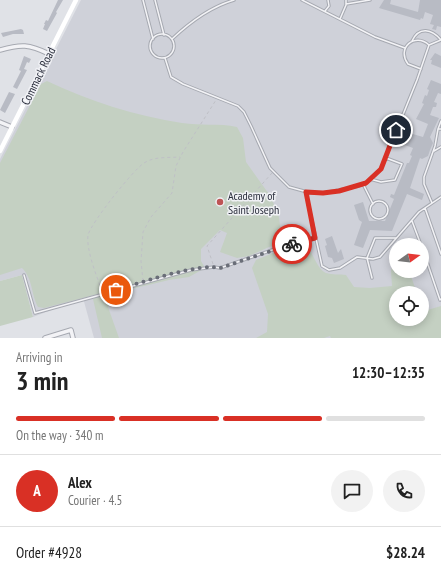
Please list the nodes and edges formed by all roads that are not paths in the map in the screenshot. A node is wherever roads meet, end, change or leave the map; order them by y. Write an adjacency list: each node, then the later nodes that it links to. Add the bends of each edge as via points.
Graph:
1 (76, 0): 20 (street, Commack Road)
2 (144, 0): 13 (lane)
3 (155, 0): 12 (lane)
4 (234, 0): 14 (lane, via 200,16)
5 (302, 0): 10 (lane)
6 (328, 0): 10 (lane)
7 (346, 0): 9 (lane)
8 (370, 0): 9 (lane)
9 (346, 4): 11 (lane)
10 (325, 11): 11 (lane)
11 (340, 19): 18 (lane, via 375,37)
12 (164, 34): 13 (lane); 14 (lane)
13 (153, 39): 21 (lane, via 150,44 152,53)
14 (172, 39): 21 (lane, via 174,48)
15 (441, 40): 16 (lane, via 427,30 420,31); 17 (lane)
16 (412, 41): 17 (lane, via 421,40); 18 (lane)
17 (429, 45): 22 (lane)
18 (405, 48): 22 (lane, via 404,56 408,64)
19 (0, 50): 20 (street, via 29,45)
20 (49, 54): 25 (street, Commack Road)
21 (165, 58): 33 (lane, via 172,77 238,106 244,112 273,172 288,187)
22 (421, 69): 30 (lane)
23 (441, 121): 26 (lane)
24 (0, 122): 25 (street)
25 (12, 128): 28 (street, Commack Road)
26 (440, 129): 29 (lane)
27 (441, 147): 29 (lane)
28 (0, 151)
29 (433, 151): 35 (lane, via 424,176)
30 (385, 157): 31 (lane, via 381,169); 31 (lane, via 402,164 395,180 381,182)
31 (370, 179): 32 (lane)
32 (363, 184): 33 (lane, via 323,193); 36 (lane)
33 (306, 192): 39 (lane)
34 (441, 197): 35 (lane)
35 (432, 203): 37 (lane)
36 (373, 204): 36 (lane, via 379,201 385,203 388,211 385,216 377,218 372,215 370,210)
37 (424, 208): 38 (lane); 44 (lane)
38 (411, 220): 41 (lane); 42 (lane)
39 (315, 238): 45 (lane, via 325,269 340,268 358,257); 47 (lane, via 220,268 191,270 35,313)
40 (389, 238): 45 (lane, via 375,238)
41 (396, 238)
42 (419, 238)
43 (389, 246): 45 (lane, via 380,257)
44 (441, 254)
45 (367, 258): 48 (lane)
46 (429, 267): 49 (lane)
47 (24, 275)
48 (372, 278)
49 (441, 300)
50 (45, 338): 51 (street, via 71,330)
51 (73, 338)

